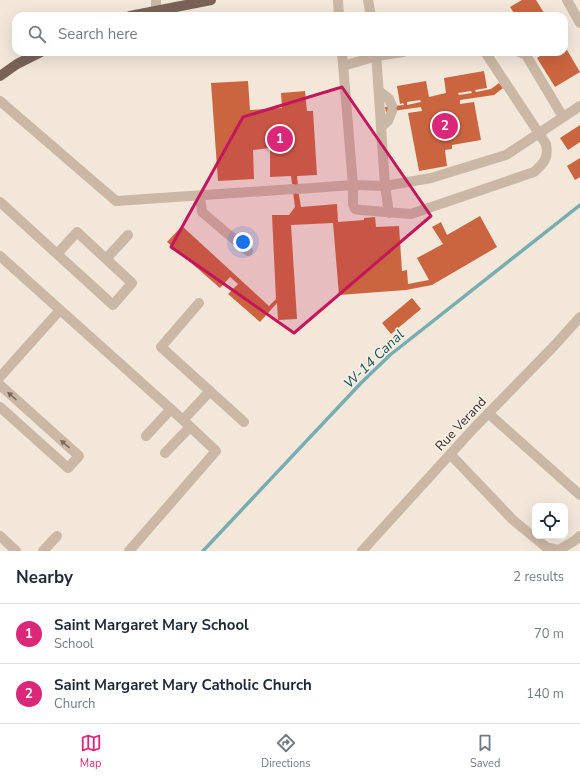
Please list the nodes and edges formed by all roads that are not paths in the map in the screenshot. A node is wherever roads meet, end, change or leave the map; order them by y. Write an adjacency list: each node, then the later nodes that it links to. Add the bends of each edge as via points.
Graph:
1 (156, 0): 6 (street)
2 (211, 0): 6 (main road)
3 (338, 0): 8 (street)
4 (368, 0): 9 (street)
5 (567, 0): 10 (street)
6 (156, 10): 7 (main road)
7 (147, 12)
8 (339, 12)
9 (370, 12)
10 (580, 23)
11 (33, 56): 18 (main road)
12 (342, 56): 17 (street)
13 (366, 56): 17 (street)
14 (373, 56): 19 (street)
15 (489, 56): 24 (street)
16 (527, 56): 22 (street)
17 (343, 66): 25 (street)
18 (0, 76)
19 (379, 91): 23 (street); 23 (street, via 389,100 392,109 388,121)
20 (0, 101): 27 (street, via 116,201)
21 (580, 106): 22 (street)
22 (563, 117): 24 (street)
23 (381, 127): 26 (street)
24 (539, 134): 26 (street, via 506,155 431,178); 29 (street, via 548,152 544,162 534,172 411,214)
25 (352, 185): 26 (street); 27 (street); 29 (street, via 355,209)
26 (385, 186): 29 (street)
27 (200, 196): 31 (street, via 202,212)
28 (0, 202): 32 (street)
29 (389, 212)
30 (128, 235): 34 (street)
31 (248, 251)
32 (58, 254): 34 (street, via 77,232); 34 (street, via 113,305 132,283)
33 (0, 256): 36 (street)
34 (106, 259)
35 (199, 304): 40 (street, via 162,347)
36 (60, 310): 38 (street); 43 (street)
37 (580, 317): 44 (street, Rue Verand)
38 (0, 377)
39 (0, 385): 42 (street, one-way to 39)
40 (210, 391): 46 (street); 47 (street)
41 (0, 407): 45 (street)
42 (24, 407): 45 (street); 48 (street)
43 (171, 409): 47 (street); 49 (street)
44 (488, 413): 52 (street, Rue Verand); 53 (street)
45 (13, 419): 50 (street)
46 (244, 422)
47 (186, 423): 51 (street); 59 (street, via 216,451)
48 (51, 431): 50 (street); 50 (street, one-way to 48, via 68,468 79,456)
49 (146, 436)
50 (40, 443)
51 (165, 453)
52 (450, 454): 56 (street, via 513,520 546,546 559,550); 60 (street, Rue Verand)
53 (580, 495)
54 (0, 536): 57 (street)
55 (57, 536): 58 (street)
56 (580, 536)
57 (16, 551)
58 (43, 551)
59 (129, 551)
60 (362, 551)

